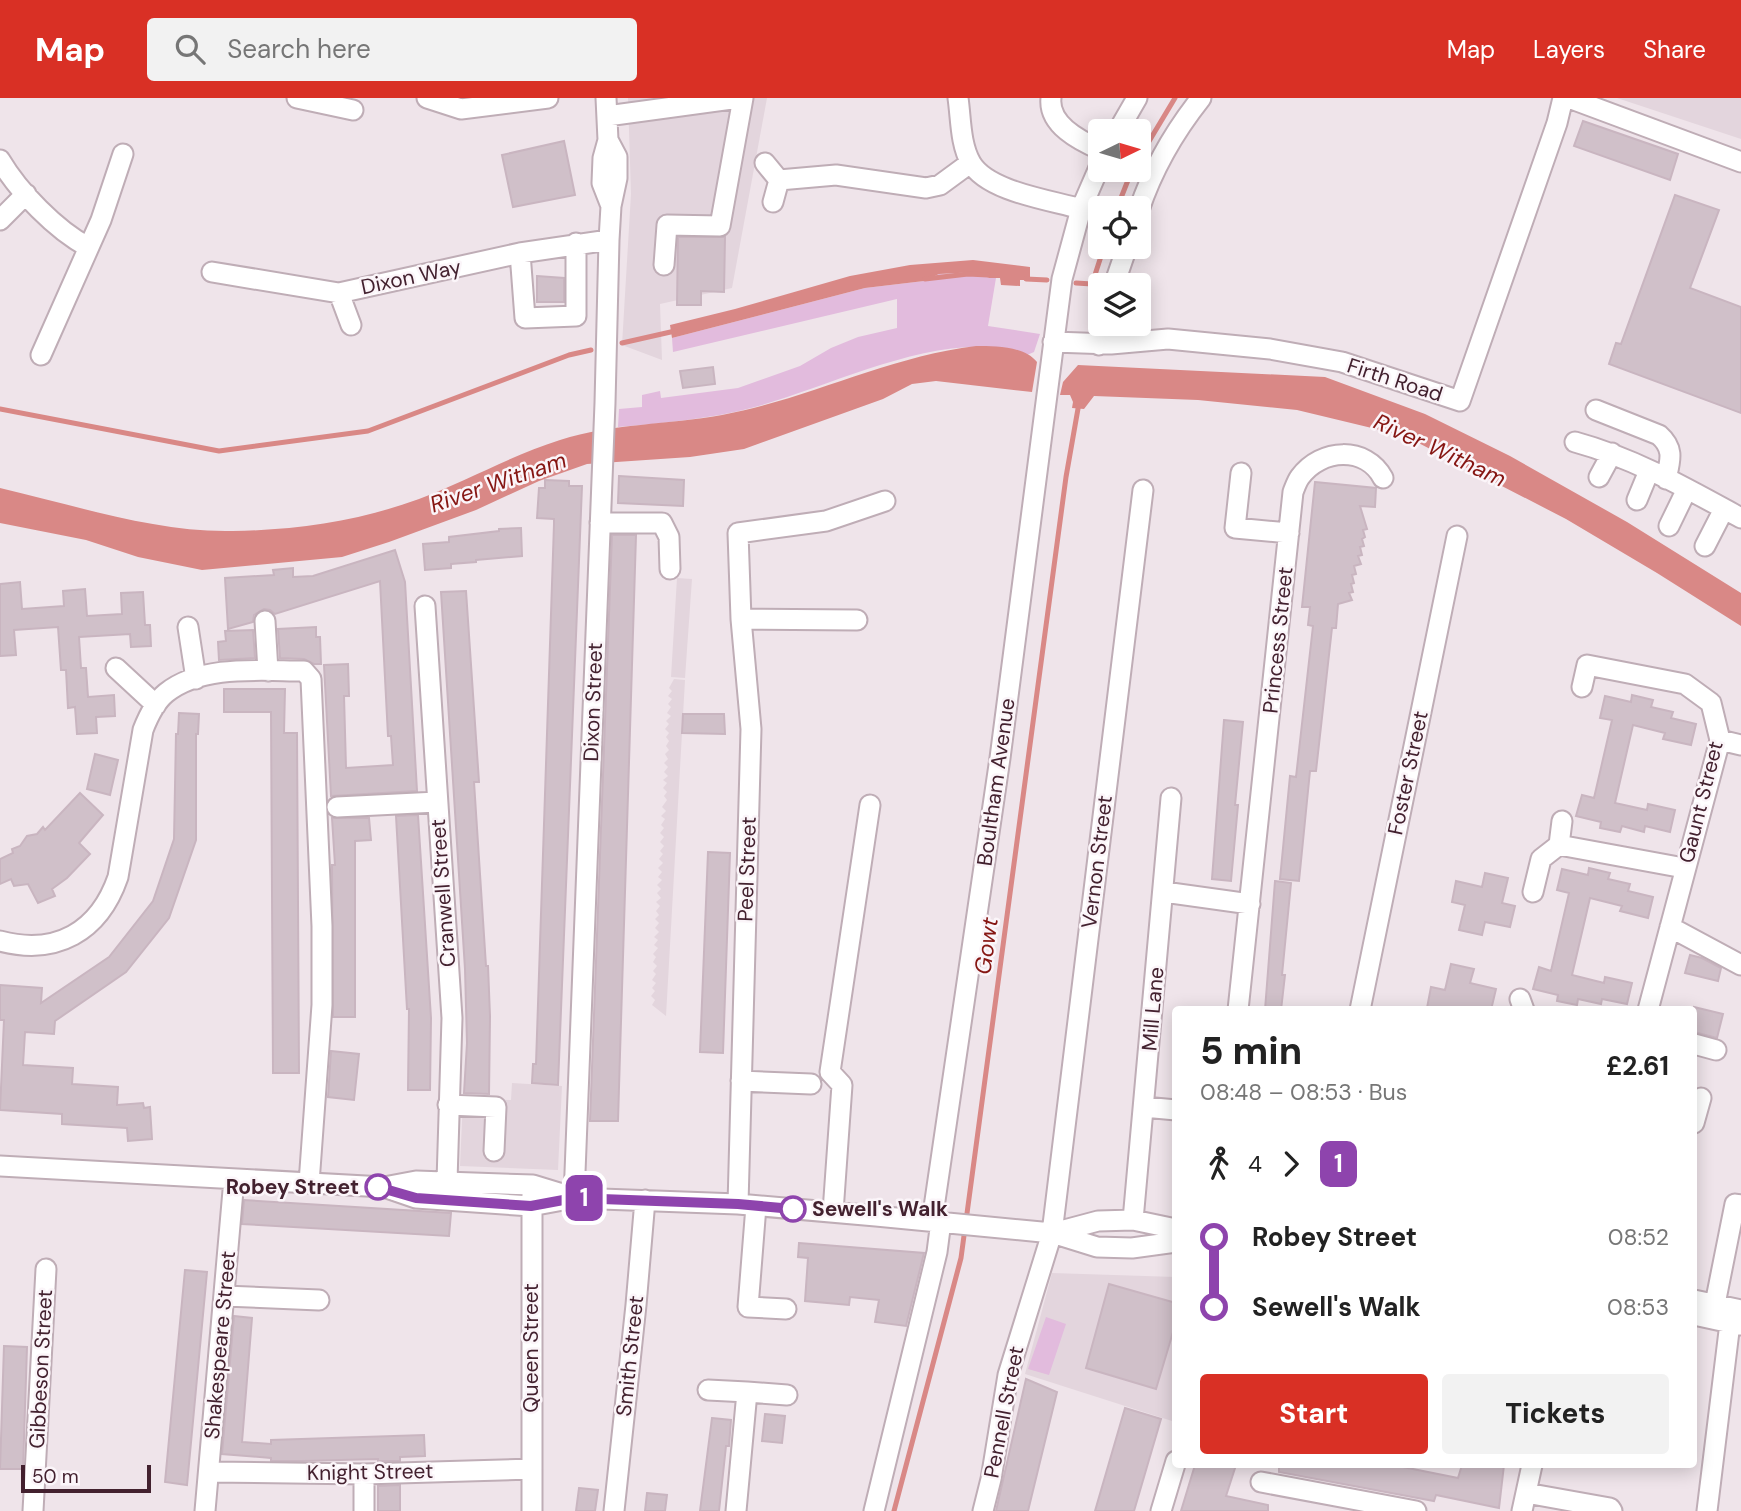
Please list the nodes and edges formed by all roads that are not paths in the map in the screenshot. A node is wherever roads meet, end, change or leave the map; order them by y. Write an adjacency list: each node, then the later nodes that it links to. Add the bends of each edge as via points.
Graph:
1 (297, 98): 12 (street)
2 (427, 98): 3 (street, via 461,110)
3 (548, 98)
4 (741, 98): 11 (street); 31 (street, via 720,226 667,225)
5 (958, 98): 19 (street)
6 (1051, 98): 14 (street, via 1055,117 1067,132)
7 (1137, 98): 13 (street)
8 (1201, 98): 23 (street, via 1178,128)
9 (1563, 98): 37 (street, Firth Road, via 1460,401 1342,362 1270,349 1168,339)
10 (1569, 98): 17 (street)
11 (606, 107): 27 (street, Dixon Street, via 608,140 617,157)
12 (353, 110)
13 (1125, 119)
14 (1088, 145)
15 (123, 154): 29 (street)
16 (0, 160): 22 (street)
17 (1741, 162)
18 (765, 163): 20 (street)
19 (970, 163): 20 (street, via 940,185 926,188 836,175); 25 (street, via 998,184)
20 (779, 180): 24 (street)
21 (1093, 182): 25 (street, Boultham Avenue)
22 (26, 194): 26 (street); 29 (street, via 54,223)
23 (1145, 196)
24 (773, 202)
25 (1081, 209): 36 (street, Boultham Avenue, via 1062,279)
26 (0, 220)
27 (609, 240): 28 (street, Dixon Way); 51 (street, Dixon Street)
28 (576, 243): 30 (street, Dixon Way); 30 (street, via 576,316 525,318)
29 (88, 247): 38 (street)
30 (520, 253): 33 (street, Dixon Way)
31 (664, 265)
32 (212, 272): 33 (street, Dixon Way)
33 (339, 293): 34 (street)
34 (351, 325)
35 (1104, 336): 37 (street)
36 (1053, 342): 37 (street, Firth Road); 108 (street, Boultham Avenue)
37 (1105, 344)
38 (41, 355)
39 (1595, 410): 43 (street, via 1659,435 1666,442 1671,458)
40 (1575, 442): 41 (street)
41 (1612, 453): 43 (street); 44 (street)
42 (1241, 473): 53 (street, via 1235,528)
43 (1658, 475): 46 (street); 48 (street)
44 (1600, 477)
45 (1383, 478): 53 (street, Princess Street, via 1364,457 1320,460 1299,477)
46 (1687, 489): 50 (street); 52 (street)
47 (1143, 491): 110 (street, Vernon Street)
48 (1637, 500)
49 (885, 501): 58 (street, Peel Street, via 826,521 738,533)
50 (1736, 514): 55 (street)
51 (600, 523): 56 (street, via 662,523 668,537); 101 (street, Dixon Street)
52 (1669, 526)
53 (1289, 533): 78 (street, Princess Street)
54 (1457, 536): 83 (street, Foster Street)
55 (1705, 546)
56 (670, 569)
57 (425, 606): 70 (street, Cranwell Street)
58 (741, 619): 59 (street); 87 (street, Peel Street, via 751,729)
59 (858, 620)
60 (265, 621): 63 (street)
61 (188, 626): 64 (street)
62 (116, 668): 66 (street)
63 (259, 671): 64 (street); 98 (street, via 304,671 311,679 322,1005)
64 (196, 678): 66 (street, via 164,694)
65 (1582, 687): 67 (street, Gaunt Street, via 1587,665 1685,684 1711,704)
66 (156, 705): 80 (street, via 144,730 111,897 72,936 32,947)
67 (1720, 740): 68 (street); 75 (street, Gaunt Street)
68 (1741, 745)
69 (1171, 798): 76 (street, Mill Lane)
70 (437, 802): 72 (street); 90 (street, Cranwell Street, via 452,1018)
71 (870, 804): 106 (street, via 830,1072 842,1085)
72 (337, 807)
73 (1562, 821): 74 (street)
74 (1559, 845): 75 (street); 77 (street, via 1542,859)
75 (1685, 868): 79 (street, Gaunt Street)
76 (1164, 892): 78 (street); 91 (street, Mill Lane)
77 (1532, 892)
78 (1250, 904): 82 (street, Princess Street)
79 (1671, 927): 81 (street); 84 (street, Gaunt Street)
80 (0, 941)
81 (1741, 965)
82 (1238, 1006)
83 (1361, 1006)
84 (1649, 1006)
85 (1697, 1045): 86 (street)
86 (1716, 1050)
87 (741, 1081): 88 (street); 103 (street, Peel Street)
88 (811, 1084)
89 (1701, 1098): 93 (street)
90 (448, 1105): 94 (street, via 496,1108); 97 (street, Cranwell Street)
91 (1144, 1107): 92 (street); 107 (street, Mill Lane)
92 (1172, 1110)
93 (1697, 1112)
94 (494, 1151)
95 (0, 1166): 96 (street)
96 (234, 1179): 98 (street); 113 (street, Shakespeare Street)
97 (447, 1181): 99 (street); 100 (street)
98 (309, 1183): 100 (street)
99 (533, 1185): 101 (street); 105 (street, Queen Street)
100 (384, 1187): 105 (street, via 416,1198)
101 (574, 1198): 102 (street); 105 (street)
102 (645, 1200): 103 (street); 134 (street, Smith Street)
103 (747, 1205): 106 (street); 117 (street, Peel Street, via 748,1307)
104 (1741, 1205): 116 (street, via 1735,1204)
105 (531, 1206): 125 (street, Queen Street)
106 (832, 1212): 108 (street)
107 (1133, 1220): 109 (street); 110 (street, via 1098,1221)
108 (941, 1222): 110 (street); 136 (street)
109 (1172, 1228)
110 (1052, 1233): 111 (street, via 1097,1247); 137 (street, Pennell Street, via 1007,1375)
111 (1172, 1243)
112 (46, 1269): 130 (street, Gibbeson Street)
113 (224, 1296): 114 (street); 126 (street, Shakespeare Street)
114 (319, 1300)
115 (1697, 1301): 116 (street)
116 (1715, 1304): 119 (street)
117 (786, 1309)
118 (1697, 1315): 119 (street)
119 (1737, 1320): 141 (street)
120 (708, 1390): 121 (street)
121 (747, 1392): 122 (street); 135 (street)
122 (787, 1395)
123 (1174, 1468): 138 (street)
124 (1531, 1468): 129 (street)
125 (532, 1469): 127 (street, Knight Street); 133 (street, Queen Street)
126 (209, 1472): 127 (street, Knight Street); 131 (street, Shakespeare Street)
127 (364, 1474): 132 (street)
128 (1261, 1482): 139 (street)
129 (1524, 1502): 140 (street)
130 (33, 1511)
131 (205, 1511)
132 (364, 1511)
133 (532, 1511)
134 (614, 1511)
135 (736, 1511)
136 (874, 1511)
137 (983, 1511)
138 (1161, 1511)
139 (1416, 1511)
140 (1612, 1511)
141 (1707, 1511)

